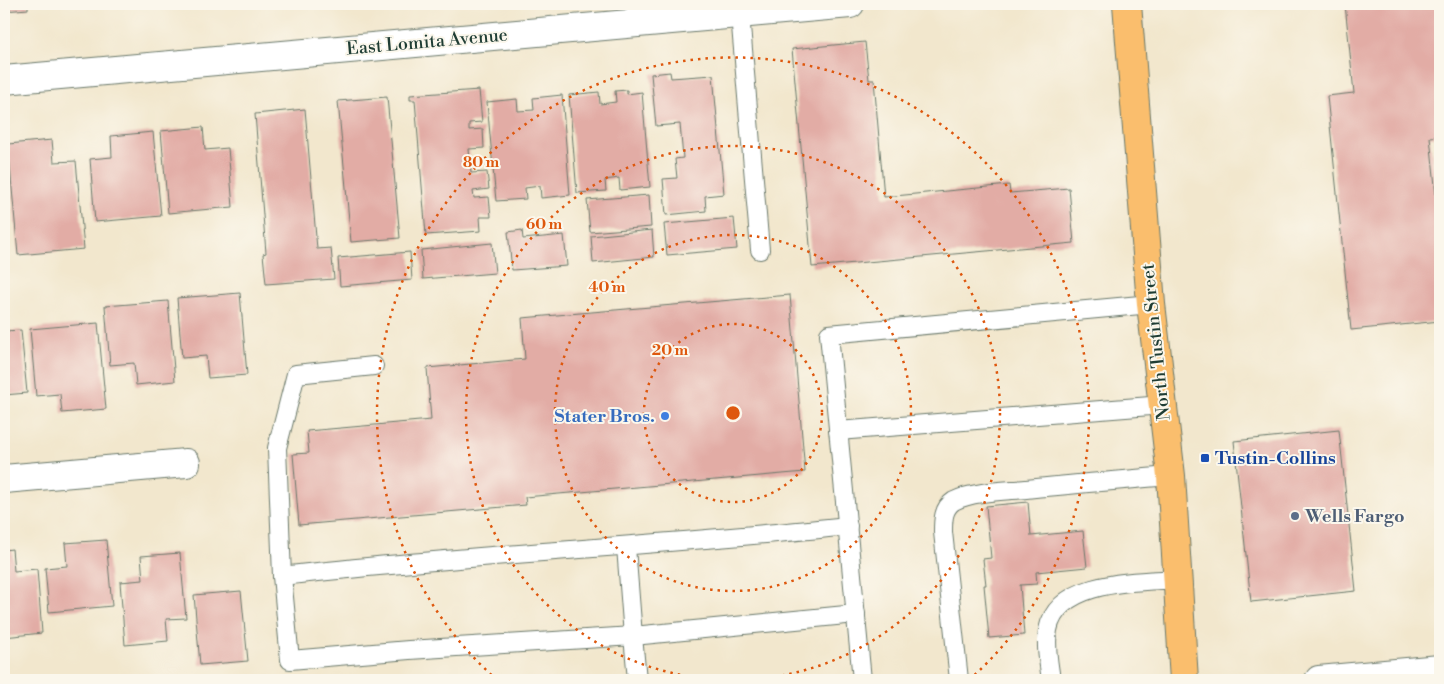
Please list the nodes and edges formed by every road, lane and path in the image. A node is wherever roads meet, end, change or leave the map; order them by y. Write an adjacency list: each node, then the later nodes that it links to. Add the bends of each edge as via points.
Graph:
1 (850, 4): 4 (street, East Lomita Avenue)
2 (1127, 4): 7 (main road, North Tustin Street)
3 (636, 13): 4 (street, East Lomita Avenue); 5 (street, East Lomita Avenue)
4 (740, 14): 6 (lane)
5 (4, 80)
6 (760, 250)
7 (1152, 304): 9 (main road, North Tustin Street); 10 (lane, via 829,334)
8 (374, 366): 16 (lane, via 296,374 277,448)
9 (1163, 405): 10 (lane); 12 (main road, North Tustin Street)
10 (838, 432): 14 (lane)
11 (186, 463): 13 (street)
12 (1171, 476): 17 (main road, North Tustin Street); 23 (lane, via 970,495 946,509 943,532)
13 (4, 479)
14 (848, 526): 15 (lane); 18 (lane)
15 (626, 547): 16 (lane, via 366,566); 19 (lane)
16 (282, 576): 19 (lane, via 290,660)
17 (1178, 579): 24 (lane, via 1109,584 1088,589 1070,599 1055,612 1048,629); 25 (main road, North Tustin Street)
18 (856, 614): 19 (lane); 22 (lane)
19 (633, 636): 21 (lane)
20 (1440, 669): 26 (street)
21 (637, 680)
22 (862, 680)
23 (959, 680)
24 (1051, 680)
25 (1184, 680)
26 (1319, 680)

